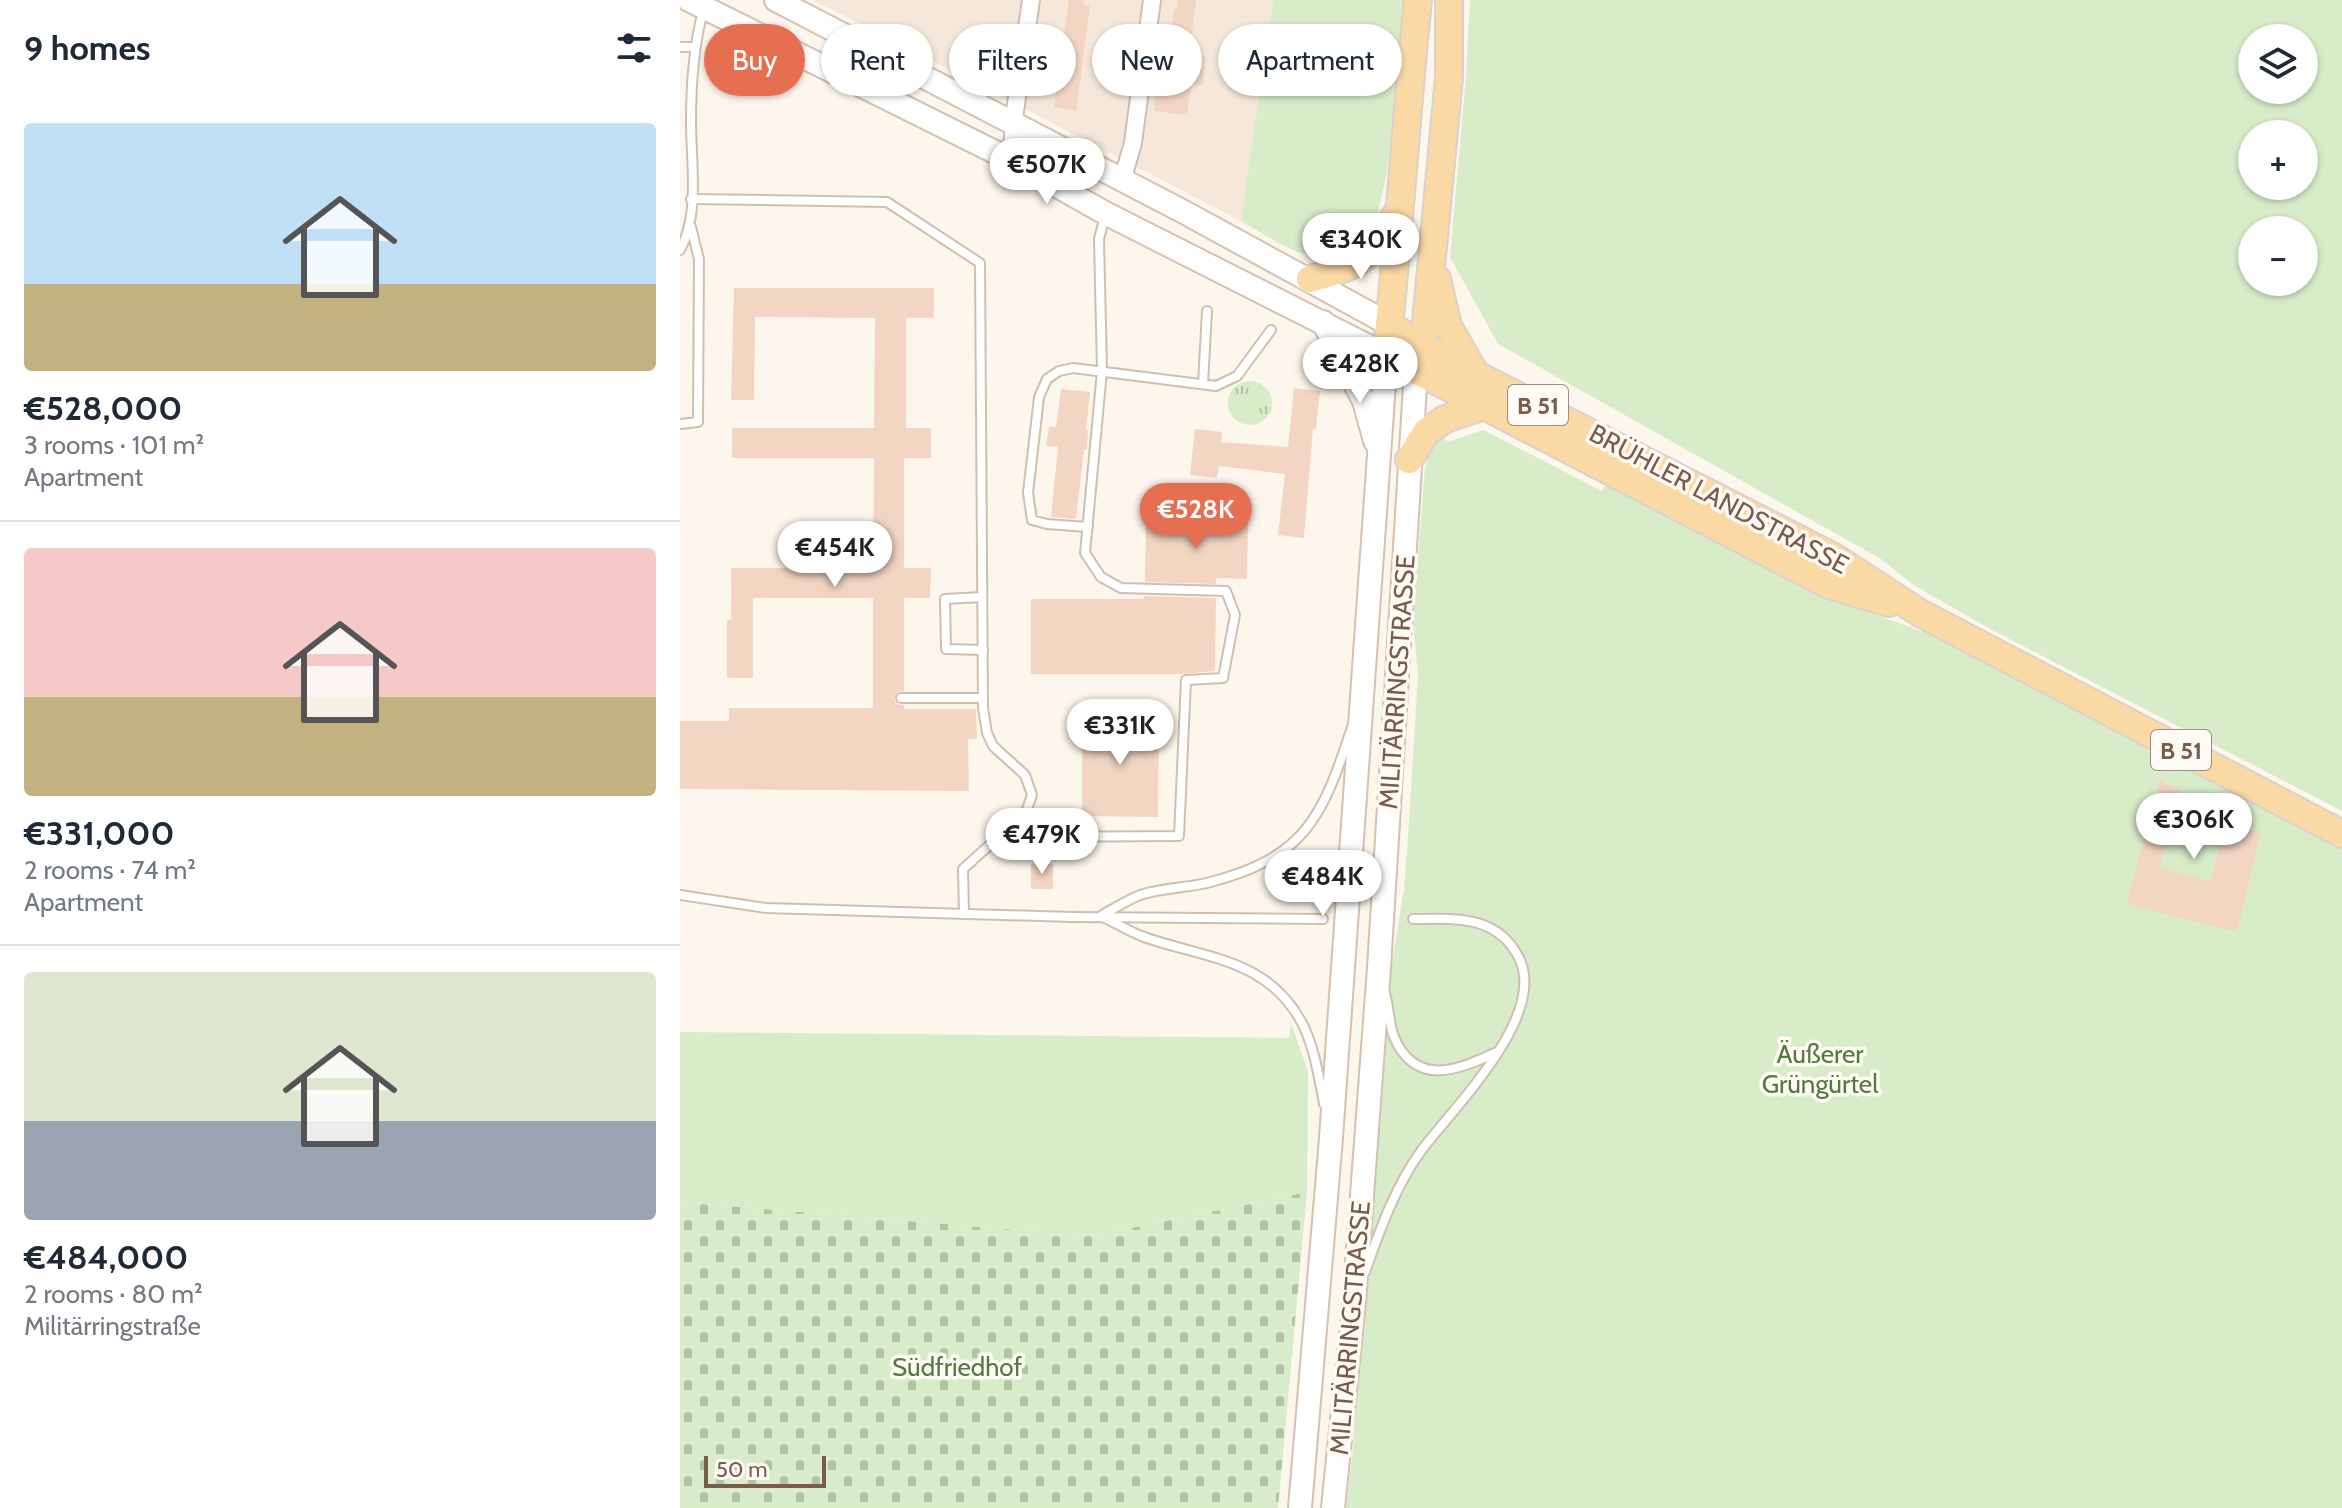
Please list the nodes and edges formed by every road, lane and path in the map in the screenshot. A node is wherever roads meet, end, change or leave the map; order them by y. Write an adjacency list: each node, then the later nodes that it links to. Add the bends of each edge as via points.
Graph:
1 (776, 0): 9 (main road)
2 (1031, 0): 9 (street)
3 (1152, 0): 13 (street, via 1133,143)
4 (1418, 0): 15 (main road, MILITÄRRINGSTRASSE)
5 (1449, 0): 19 (main road, MILITÄRRINGSTRASSE / B 51, via 1449,78)
6 (701, 3): 8 (lane); 10 (main road)
7 (680, 47): 8 (lane)
8 (694, 47): 12 (lane)
9 (1014, 124): 10 (street); 13 (main road)
10 (1011, 160): 16 (main road)
11 (680, 169): 12 (lane)
12 (692, 169): 14 (lane)
13 (1122, 181): 16 (main road); 20 (main road)
14 (691, 199): 17 (lane); 35 (lane, via 887,202 980,263)
15 (1399, 210): 20 (main road, via 1374,250 1352,267); 23 (main road, MILITÄRRINGSTRASSE)
16 (1105, 213): 22 (main road); 27 (lane, via 1099,239)
17 (691, 227): 18 (lane); 31 (lane, via 699,259 698,422)
18 (680, 250)
19 (1432, 254): 26 (main road, MILITÄRRINGSTRASSE / B 51); 28 (main road, B 51, via 1448,326)
20 (1310, 279): 23 (main road)
21 (1207, 311): 29 (lane)
22 (1323, 322): 25 (main road); 32 (main road, via 1364,401)
23 (1389, 324): 25 (main road, MILITÄRRINGSTRASSE); 26 (main road, BRÜHLER LANDSTRASSE / B 51)
24 (1271, 330): 29 (lane, via 1237,376 1216,386)
25 (1386, 355): 26 (main road, BRÜHLER LANDSTRASSE / B 51); 32 (main road, MILITÄRRINGSTRASSE)
26 (1418, 357): 28 (main road, BRÜHLER LANDSTRASSE / B 51); 30 (main road, BRÜHLER LANDSTRASSE / B 51); 33 (main road, MILITÄRRINGSTRASSE)
27 (1102, 371): 29 (lane); 34 (lane); 34 (lane, via 1073,368 1047,379 1039,397 1028,493 1032,520)
28 (1476, 375): 36 (main road, BRÜHLER LANDSTRASSE / B 51, via 1834,557)
29 (1203, 384)
30 (1484, 406): 33 (main road, B 51, via 1445,419 1426,432); 36 (main road, BRÜHLER LANDSTRASSE / B 51, via 1829,585)
31 (680, 424)
32 (1379, 457): 40 (main road, MILITÄRRINGSTRASSE)
33 (1409, 460): 48 (main road, MILITÄRRINGSTRASSE)
34 (1088, 527): 42 (lane, via 1085,553 1101,577 1121,588 1226,591 1235,615 1223,678 1186,680 1179,836)
35 (982, 597): 37 (lane); 37 (lane, via 945,599 946,649)
36 (1920, 613): 41 (main road, BRÜHLER LANDSTRASSE / B 51)
37 (983, 650): 39 (lane)
38 (901, 698): 39 (lane)
39 (983, 698): 42 (lane, via 993,746 1025,775 1032,795 1026,812)
40 (1361, 700): 45 (lane, via 1333,784 1303,834 1276,857 1206,883 1141,895); 50 (main road, MILITÄRRINGSTRASSE)
41 (2342, 834)
42 (999, 837): 44 (lane, via 963,869)
43 (680, 895): 44 (lane, via 766,908)
44 (964, 914): 45 (lane)
45 (1101, 916): 46 (lane); 50 (lane, via 1142,937 1248,968 1275,989 1303,1026)
46 (1323, 919)
47 (1413, 919): 49 (lane, via 1475,922 1495,929 1512,945 1522,964 1523,988 1519,1012)
48 (1379, 968): 49 (lane, via 1393,1034 1403,1054 1419,1067 1457,1070); 51 (main road, MILITÄRRINGSTRASSE)
49 (1497, 1052): 51 (lane, via 1420,1152 1390,1205)
50 (1331, 1138): 52 (main road, MILITÄRRINGSTRASSE)
51 (1354, 1302): 53 (main road, MILITÄRRINGSTRASSE)
52 (1300, 1508)
53 (1333, 1508)

